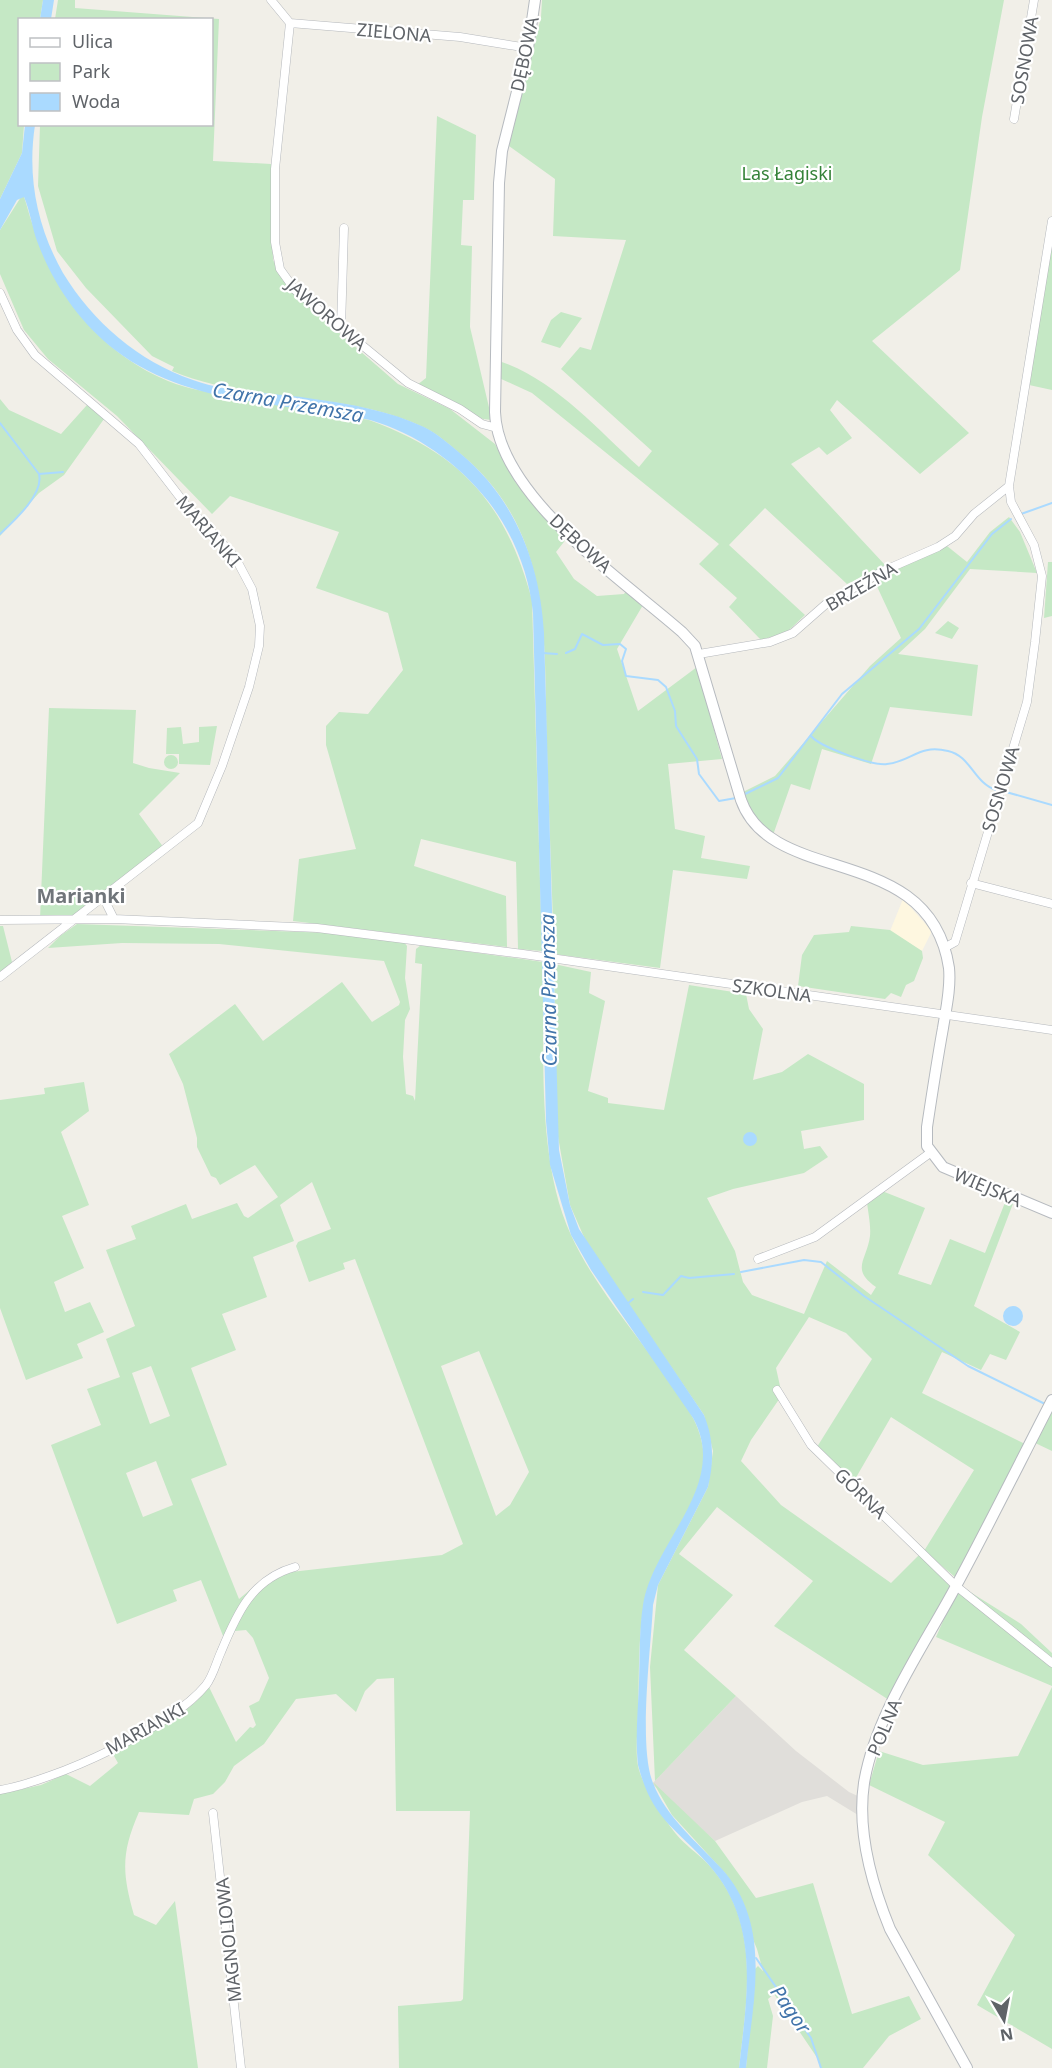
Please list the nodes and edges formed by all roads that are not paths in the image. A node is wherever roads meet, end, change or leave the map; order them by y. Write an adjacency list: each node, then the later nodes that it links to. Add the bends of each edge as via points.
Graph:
1 (271, 0): 4 (street)
2 (535, 0): 5 (street, DĘBOWA)
3 (1034, 0): 6 (street, SOSNOWA)
4 (290, 23): 5 (street, ZIELONA, via 460,37); 10 (street, JAWOROWA, via 275,158 277,258 288,283)
5 (528, 48): 11 (street, DĘBOWA, via 502,152 499,183)
6 (1014, 119)
7 (1052, 221): 12 (street, SOSNOWA)
8 (344, 228): 10 (street)
9 (0, 293): 15 (street, MARIANKI, via 14,325 35,355 139,444 193,513 235,557 248,580 258,615 259,646 249,687 202,816)
10 (341, 327): 11 (street, JAWOROWA, via 408,383)
11 (496, 428): 13 (street, DĘBOWA, via 511,466 537,500 583,548 682,632)
12 (1009, 486): 13 (street, BRZEŹNA, via 938,548 883,571 826,604 793,633 770,642); 14 (street, SOSNOWA, via 1011,502 1034,545 1042,576 1027,702)
13 (699, 654): 20 (street, DĘBOWA, via 741,800 754,823 779,843 896,888 926,915)
14 (971, 883): 16 (street); 20 (street, SOSNOWA, via 955,942)
15 (111, 892): 17 (street, via 107,905); 19 (street, MARIANKI)
16 (1052, 904)
17 (114, 919): 19 (street); 22 (street, SZKOLNA, via 288,926 523,954)
18 (0, 920): 19 (street)
19 (76, 920): 21 (street, MARIANKI)
20 (945, 948): 22 (street, via 949,971)
21 (0, 976)
22 (945, 1014): 23 (street, SZKOLNA); 24 (street, via 927,1127)
23 (1052, 1030)
24 (930, 1153): 25 (street, WIEJSKA, via 953,1172); 26 (street, via 815,1237)
25 (1052, 1213)
26 (758, 1259)
27 (777, 1390): 30 (street, GÓRNA, via 811,1445)
28 (1052, 1400): 30 (street, POLNA)
29 (295, 1567): 32 (street, MARIANKI, via 275,1573 248,1597 210,1680 191,1701 145,1730 71,1767 26,1785)
30 (956, 1586): 31 (street, GÓRNA); 35 (street, POLNA, via 887,1714 869,1761 862,1809 881,1906)
31 (1052, 1663)
32 (0, 1790)
33 (213, 1812): 34 (street, MAGNOLIOWA)
34 (241, 2068)
35 (967, 2068)

